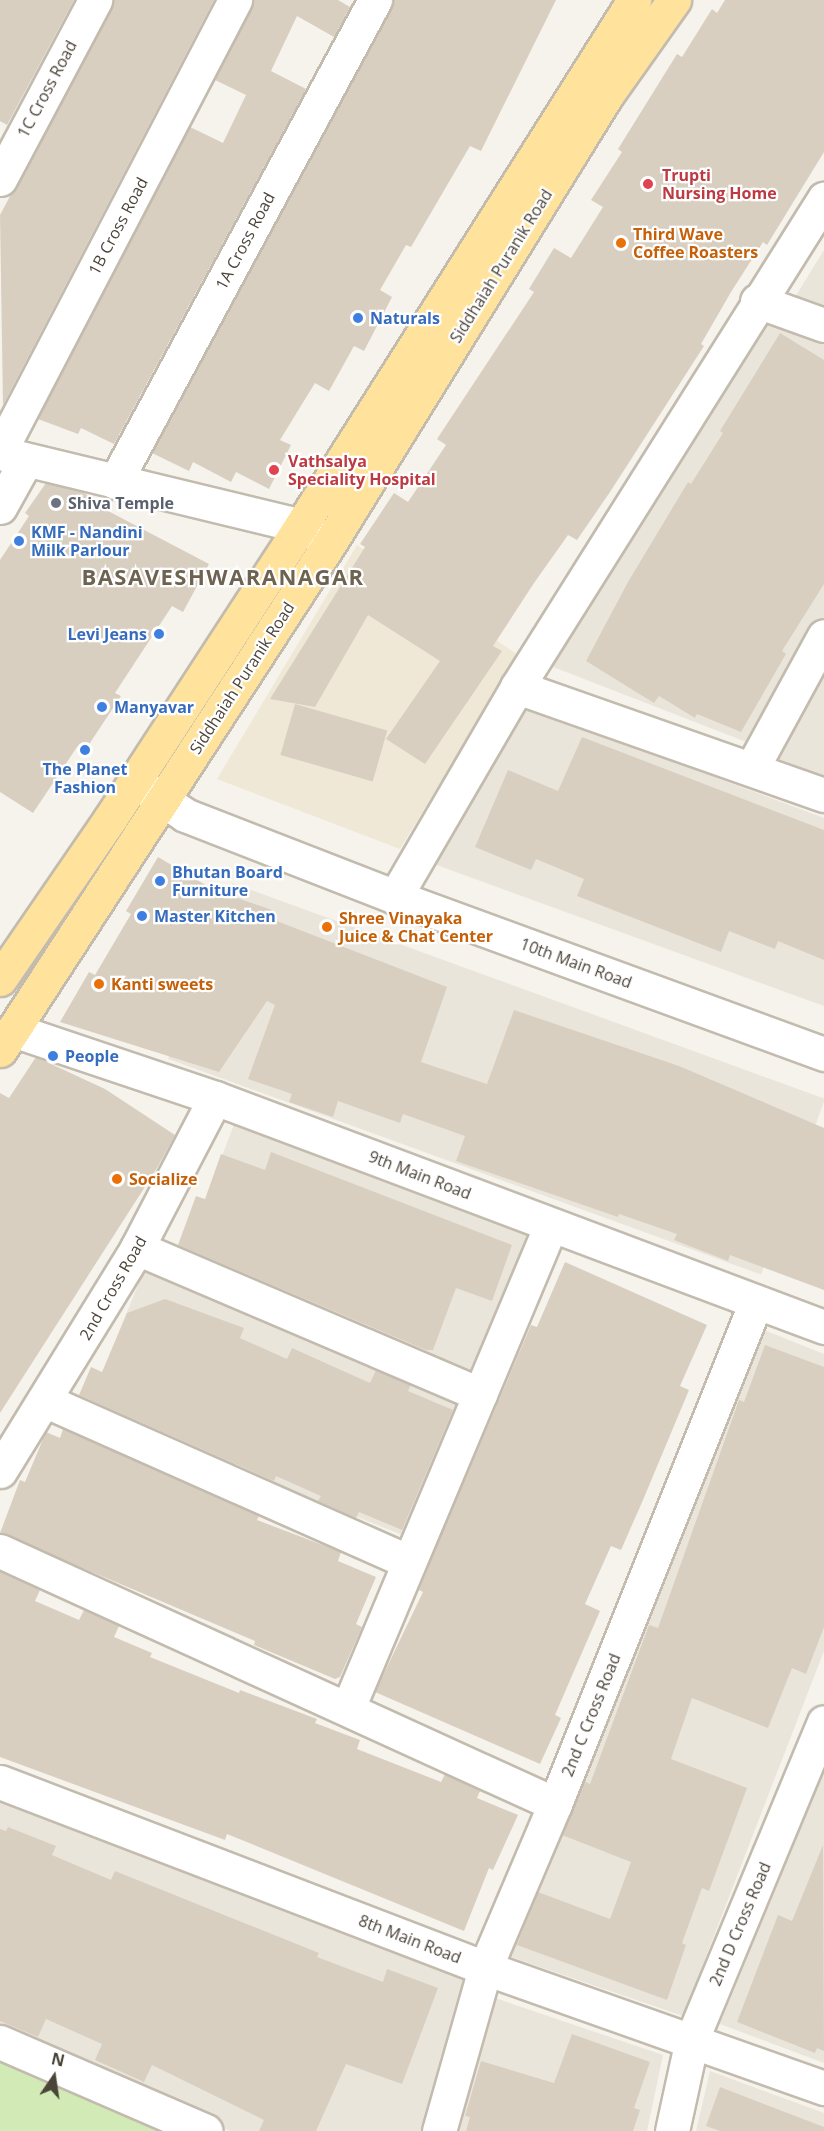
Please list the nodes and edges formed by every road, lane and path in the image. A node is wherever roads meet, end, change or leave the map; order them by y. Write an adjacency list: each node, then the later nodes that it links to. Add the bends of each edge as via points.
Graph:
1 (95, 0): 6 (street, 1C Cross Road)
2 (235, 0): 10 (street, 1B Cross Road)
3 (375, 0): 11 (street, 1A Cross Road)
4 (634, 0): 13 (main road, Siddhaiah Puranik Road)
5 (674, 0): 14 (main road, Siddhaiah Puranik Road, via 606,96)
6 (0, 179)
7 (824, 199): 8 (street)
8 (757, 301): 9 (street); 16 (street)
9 (824, 325)
10 (9, 455): 11 (street); 12 (street, 1B Cross Road)
11 (115, 482): 13 (street)
12 (0, 507)
13 (301, 526): 14 (street); 18 (main road, Siddhaiah Puranik Road)
14 (331, 540): 20 (main road, Siddhaiah Puranik Road)
15 (821, 646): 17 (street)
16 (517, 687): 17 (street); 21 (street)
17 (752, 768): 19 (street)
18 (135, 782): 20 (street, 10th Main Road); 22 (main road, Siddhaiah Puranik Road)
19 (824, 795)
20 (163, 801): 21 (street, 10th Main Road, via 184,815); 23 (main road, Siddhaiah Puranik Road)
21 (395, 897): 24 (street, 10th Main Road)
22 (0, 979)
23 (7, 1040): 25 (street, 9th Main Road)
24 (824, 1054)
25 (215, 1098): 26 (street, 9th Main Road); 27 (street, 2nd Cross Road)
26 (552, 1225): 28 (street, 9th Main Road); 30 (street)
27 (137, 1248): 30 (street); 31 (street, 2nd Cross Road)
28 (756, 1302): 29 (street, 9th Main Road); 38 (street, 2nd C Cross Road)
29 (824, 1327)
30 (480, 1394): 34 (street)
31 (46, 1401): 32 (street, 2nd Cross Road); 34 (street)
32 (0, 1471)
33 (0, 1551): 35 (street)
34 (409, 1562): 35 (street)
35 (348, 1708): 38 (street)
36 (824, 1722): 40 (street, 2nd D Cross Road)
37 (0, 1782): 39 (street, 8th Main Road)
38 (555, 1804): 39 (street, 2nd C Cross Road)
39 (485, 1968): 40 (street, 8th Main Road); 44 (street, 2nd C Cross Road)
40 (692, 2039): 42 (street, 8th Main Road); 45 (street, 2nd D Cross Road)
41 (0, 2042): 43 (street)
42 (824, 2088)
43 (206, 2131)
44 (439, 2131)
45 (672, 2131)

